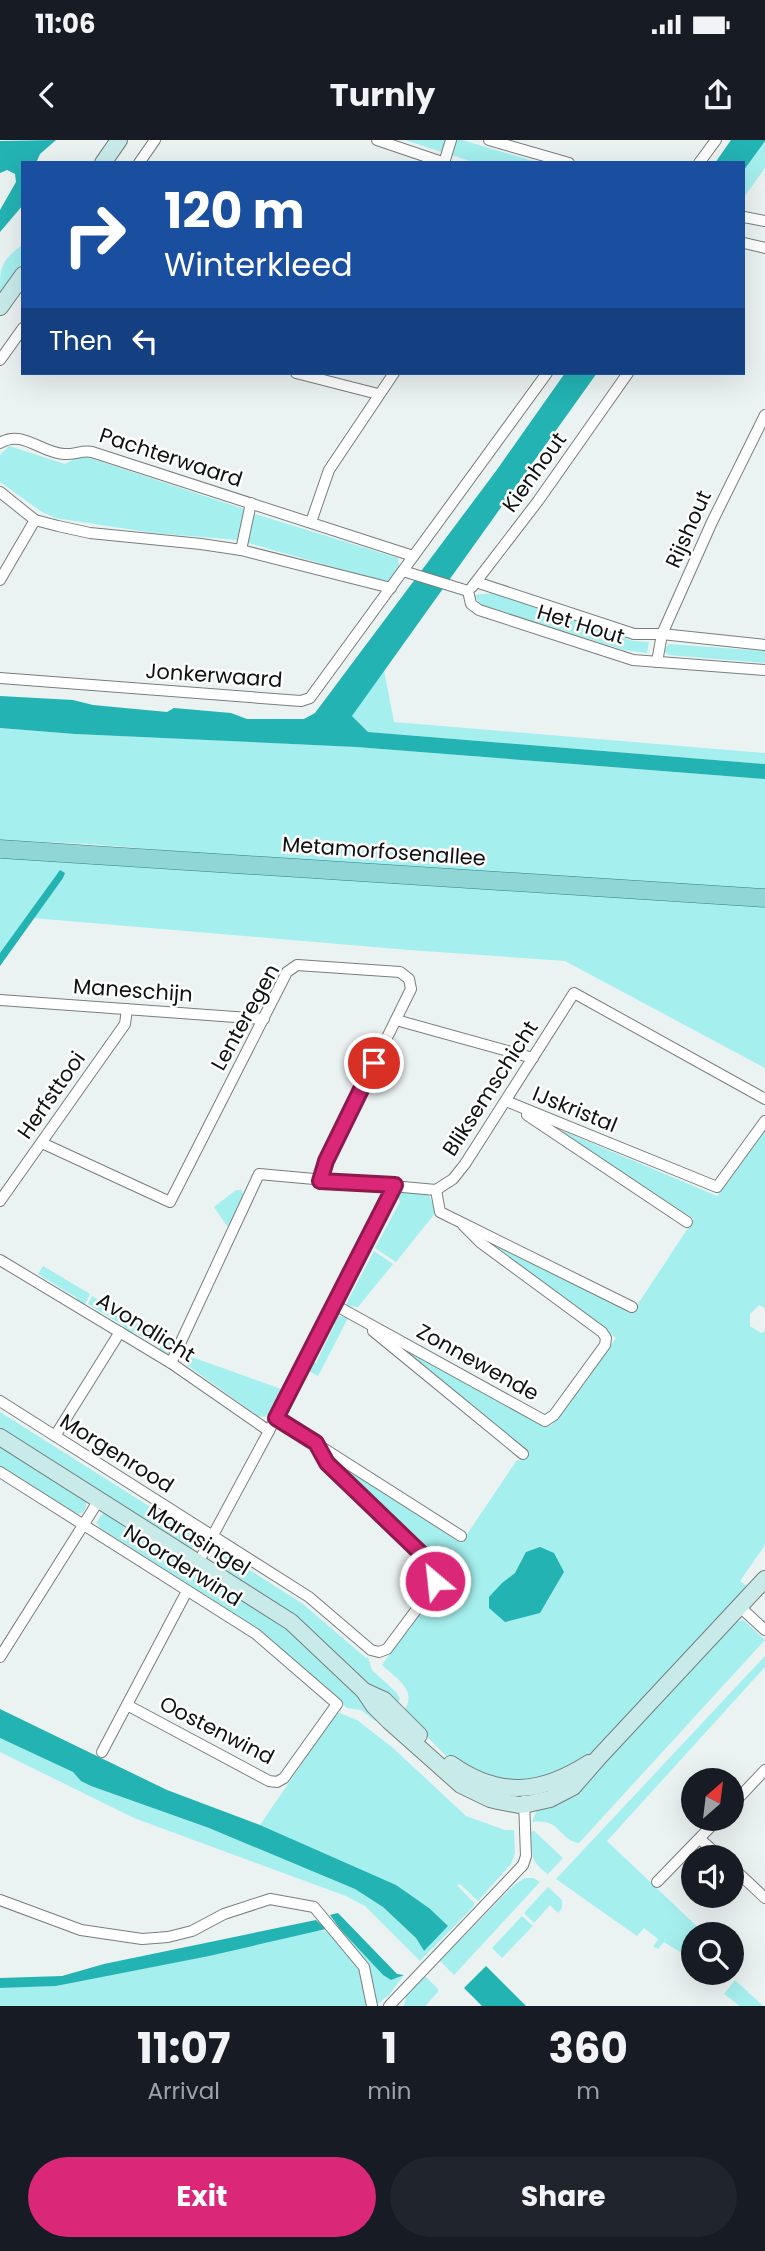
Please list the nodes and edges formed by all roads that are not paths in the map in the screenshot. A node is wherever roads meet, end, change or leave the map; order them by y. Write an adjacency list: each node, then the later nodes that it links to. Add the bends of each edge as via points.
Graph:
1 (119, 140): 7 (street)
2 (155, 140): 8 (street)
3 (377, 140): 9 (street)
4 (451, 140): 10 (street)
5 (489, 140): 11 (street)
6 (716, 140): 12 (street)
7 (104, 161)
8 (140, 161)
9 (438, 161)
10 (445, 161)
11 (562, 161)
12 (700, 161)
13 (745, 218): 14 (street)
14 (765, 221)
15 (745, 243): 16 (street)
16 (765, 248)
17 (21, 278): 18 (street)
18 (0, 307)
19 (21, 331): 20 (street)
20 (0, 359)
21 (304, 375): 25 (street)
22 (392, 375): 25 (street)
23 (546, 375): 33 (street, Jonkerwaard)
24 (627, 375): 36 (street, Kienhout)
25 (378, 394): 31 (street, via 329,470)
26 (765, 415): 39 (street, Rijshout)
27 (0, 443): 29 (street, Pachterwaard, via 18,438 60,454 84,450)
28 (0, 492): 30 (street)
29 (251, 503): 31 (street, Pachterwaard); 32 (street, Pachterwaard)
30 (35, 520): 32 (street, via 90,533); 35 (street)
31 (311, 522): 33 (street, Pachterwaard)
32 (241, 550): 37 (street)
33 (413, 556): 34 (street, Jonkerwaard)
34 (409, 573): 37 (street, Jonkerwaard); 38 (street, Het Hout)
35 (0, 580)
36 (476, 582): 38 (street, Kienhout); 39 (street, Het Hout, via 634,634)
37 (391, 588): 43 (street, Jonkerwaard, via 317,692 301,701)
38 (468, 591): 41 (street, Het Hout, via 471,604 479,610 633,660)
39 (662, 634): 40 (street, Het Hout); 41 (street, Rijshout)
40 (765, 645)
41 (657, 662): 42 (street, Het Hout)
42 (765, 670)
43 (0, 678)
44 (0, 849): 45 (main road, Metamorfosenallee)
45 (765, 898)
46 (0, 1000): 47 (street, Maneschijn)
47 (127, 1009): 48 (street, Maneschijn); 54 (street, Herfsttooi, via 125,1024)
48 (264, 1019): 49 (street, Lenteregen, via 287,972 297,965 400,972 409,979 411,989); 54 (street, Lenteregen, via 170,1202)
49 (396, 1020): 50 (street); 55 (street, Lenteregen)
50 (533, 1058): 51 (street, Bliksemschicht, via 574,993); 52 (street, Bliksemschicht)
51 (765, 1099)
52 (506, 1101): 53 (street, IJskristal, via 717,1187); 57 (street, Bliksemschicht, via 453,1179); 59 (street, IJskristal)
53 (765, 1121)
54 (42, 1143): 58 (street, Herfsttooi)
55 (320, 1181): 56 (street); 66 (street, via 259,1174)
56 (395, 1185): 57 (street); 62 (street)
57 (436, 1190): 60 (street, Zonnewende, via 440,1212)
58 (0, 1201)
59 (687, 1222)
60 (463, 1225): 63 (street, Zonnewende); 64 (street, Zonnewende, via 606,1338 554,1415 545,1421)
61 (0, 1261): 65 (street, Avondlicht)
62 (333, 1304): 64 (street, Zonnewende); 68 (street)
63 (632, 1307)
64 (361, 1320): 73 (street, Zonnewende)
65 (120, 1332): 66 (street, Avondlicht); 70 (street)
66 (171, 1363): 69 (street, Avondlicht)
67 (0, 1401): 70 (street, Morgenrood)
68 (276, 1418): 69 (street); 72 (street)
69 (270, 1431): 78 (street)
70 (55, 1436): 78 (street, Morgenrood)
71 (0, 1437): 75 (street, Marasingel)
72 (316, 1443): 77 (street); 78 (street, Morgenrood, via 327,1463 432,1564 435,1581 431,1590 387,1649 371,1650 309,1597)
73 (523, 1454)
74 (0, 1472): 76 (street, Noorderwind)
75 (99, 1500): 76 (street); 79 (street, Marasingel)
76 (83, 1525): 81 (street, Noorderwind); 84 (street)
77 (461, 1536)
78 (214, 1537): 79 (street)
79 (198, 1563): 90 (street, Marasingel, via 291,1622 365,1691 389,1721 461,1784 490,1799)
80 (765, 1579): 82 (street, Marasingel)
81 (187, 1591): 85 (street, Noorderwind, via 256,1634); 86 (street, Oostenwind)
82 (739, 1606): 83 (street); 90 (street, Marasingel, via 573,1787 550,1799)
83 (765, 1630)
84 (0, 1657)
85 (337, 1704): 86 (street, Oostenwind, via 277,1782)
86 (127, 1705): 87 (street, Oostenwind)
87 (102, 1752)
88 (765, 1770): 89 (street)
89 (744, 1792)
90 (523, 1796): 99 (street, via 523,1865)
91 (707, 1831): 92 (street)
92 (700, 1839): 93 (street); 95 (street)
93 (707, 1845)
94 (744, 1878): 96 (street)
95 (657, 1882)
96 (765, 1898)
97 (0, 1900): 98 (street, via 81,1930 142,1939 192,1931 224,1914 270,1899 314,1907 364,1967)
98 (372, 2006)
99 (391, 2006)

